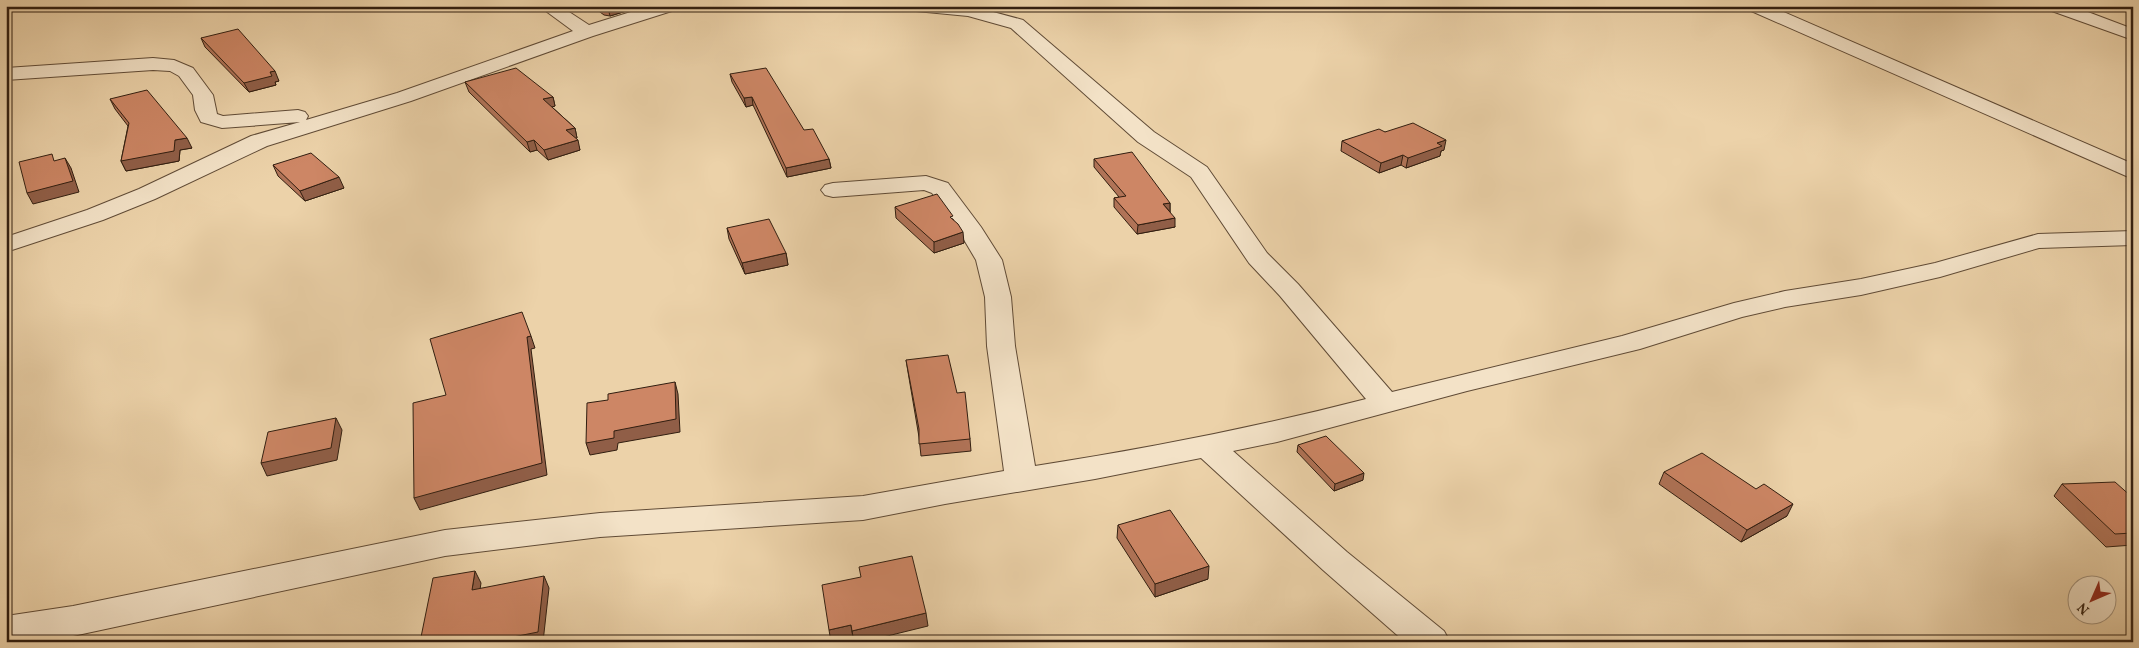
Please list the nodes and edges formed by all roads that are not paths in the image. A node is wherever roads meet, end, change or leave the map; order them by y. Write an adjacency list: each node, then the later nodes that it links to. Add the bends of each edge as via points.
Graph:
1 (548, 6): 6 (street)
2 (670, 6): 6 (street)
3 (916, 6): 14 (street, via 967,11 1017,24 1146,137 1199,172 1258,258)
4 (1755, 6): 10 (street)
5 (2055, 6): 7 (street)
6 (587, 32): 9 (street)
7 (2133, 35)
8 (6, 74): 9 (street, via 153,64 174,66 186,72 203,96 208,118 222,122)
9 (362, 110): 13 (street, via 259,141 96,215)
10 (2133, 172)
11 (833, 190): 16 (street, via 926,183 940,188 972,232 989,260 998,297 1001,346)
12 (2133, 238): 14 (street, via 2038,241 1940,269 1734,311 1630,343)
13 (6, 245)
14 (1386, 404): 15 (street)
15 (1208, 446): 16 (street); 18 (street, via 1335,561)
16 (1021, 480): 17 (street, via 863,508 600,525 445,543 73,621)
17 (6, 631)
18 (1431, 642)

